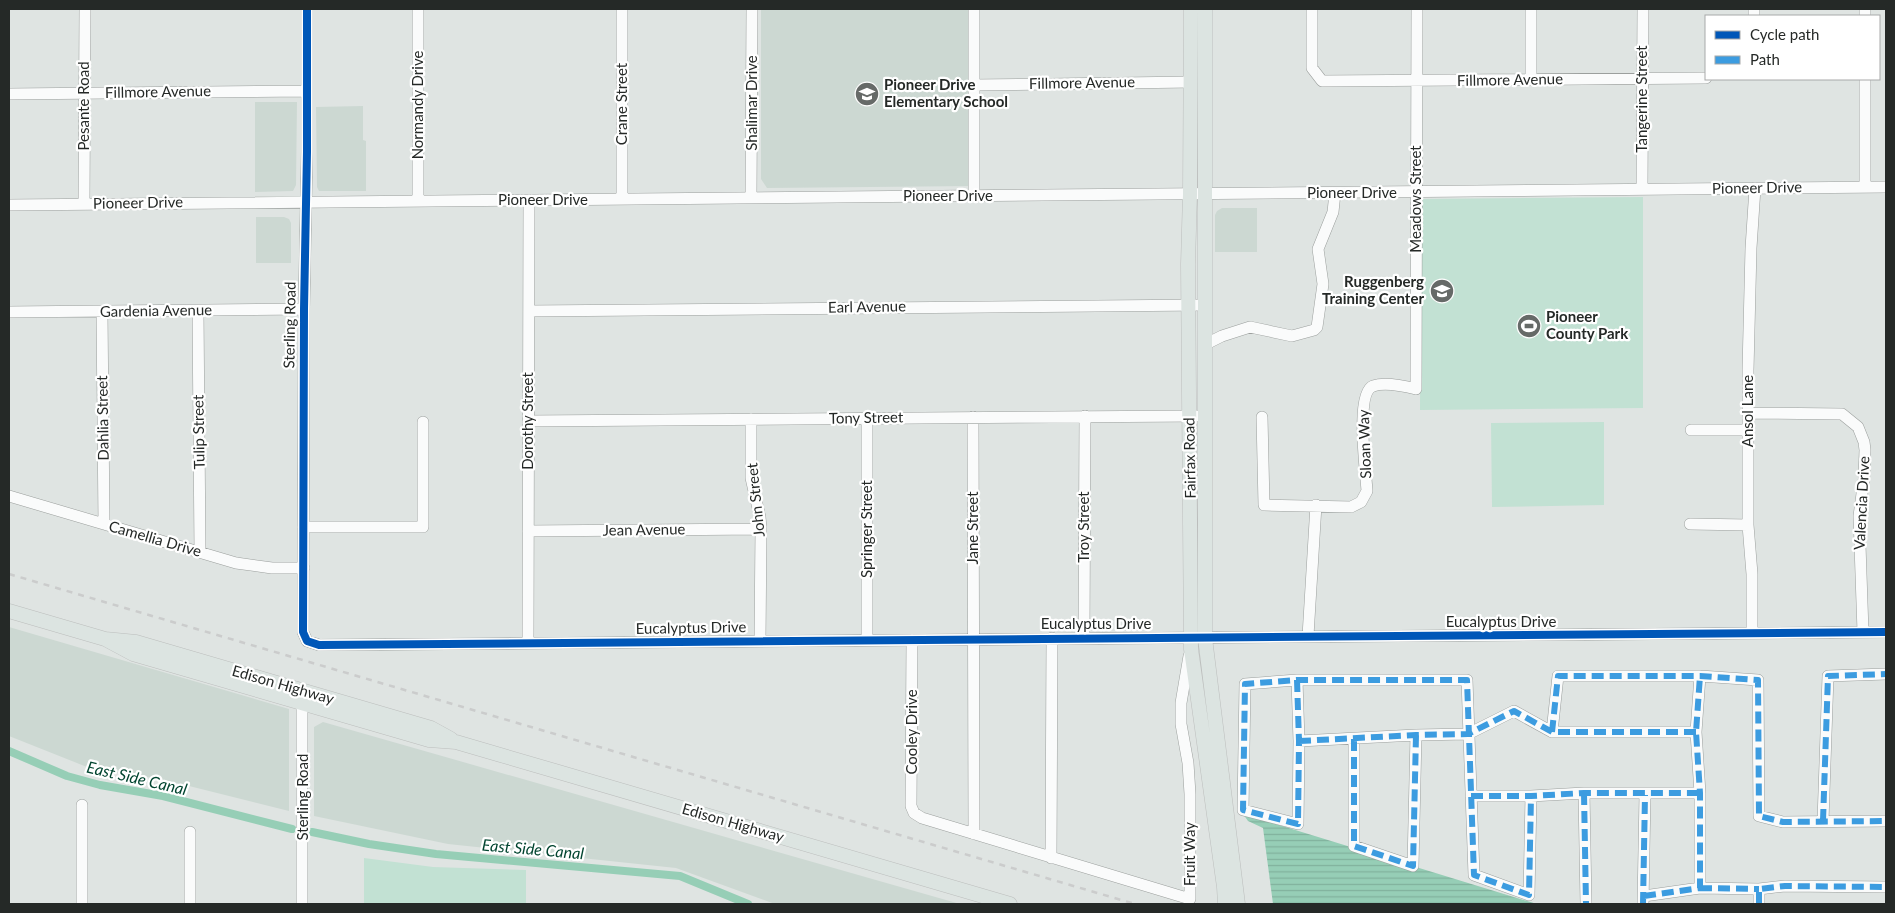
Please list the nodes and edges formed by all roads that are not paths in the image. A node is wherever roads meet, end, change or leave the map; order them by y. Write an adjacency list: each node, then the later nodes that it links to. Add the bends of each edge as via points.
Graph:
1 (85, 9): 21 (street, Pesante Road)
2 (307, 9): 20 (street, Sterling Road)
3 (418, 9): 35 (street, Normandy Drive)
4 (622, 9): 33 (street, Crane Street)
5 (752, 9): 32 (street, Shalimar Drive)
6 (974, 9): 19 (street)
7 (1191, 9): 18 (main road, Fairfax Road)
8 (1205, 9): 30 (main road, Fairfax Road)
9 (1312, 9): 15 (street, Fillmore Avenue, via 1312,68 1322,81)
10 (1417, 9): 15 (street, Meadows Street)
11 (1531, 9): 16 (street)
12 (1643, 9): 13 (street, Tangerine Street)
13 (1642, 78): 14 (street, Fillmore Avenue); 16 (street, Fillmore Avenue); 26 (street, Tangerine Street)
14 (1705, 78)
15 (1416, 80): 16 (street, Fillmore Avenue); 27 (street, Meadows Street)
16 (1531, 80)
17 (1865, 80): 23 (street)
18 (1191, 82): 19 (street, Fillmore Avenue); 29 (main road, Fairfax Road)
19 (974, 85): 31 (street)
20 (307, 91): 21 (street, Fillmore Avenue); 36 (street, Sterling Road)
21 (84, 93): 22 (street, Fillmore Avenue); 37 (street, Pesante Road)
22 (9, 94)
23 (1865, 187): 24 (street, Pioneer Drive); 25 (street, Pioneer Drive)
24 (1886, 187)
25 (1755, 188): 26 (street, Pioneer Drive); 48 (street, Ansol Lane)
26 (1642, 189): 27 (street, Pioneer Drive)
27 (1415, 192): 28 (street, Pioneer Drive); 47 (street, Meadows Street, via 1416,388)
28 (1335, 193): 30 (street, Pioneer Drive); 46 (street, via 1333,212 1318,249 1322,284 1317,327 1292,336 1250,327)
29 (1190, 194): 30 (street, Pioneer Drive); 31 (street, Pioneer Drive); 39 (main road, Fairfax Road)
30 (1205, 195): 40 (main road, Fairfax Road)
31 (974, 196): 32 (street, Pioneer Drive)
32 (751, 198): 33 (street, Pioneer Drive)
33 (622, 199): 34 (street, Pioneer Drive)
34 (529, 200): 35 (street, Pioneer Drive); 43 (street, Dorothy Street)
35 (418, 201): 36 (street, Pioneer Drive)
36 (306, 202): 37 (street, Pioneer Drive); 41 (street, Sterling Road)
37 (84, 204): 38 (street, Pioneer Drive)
38 (9, 205)
39 (1188, 305): 40 (street, Earl Avenue); 43 (street, Earl Avenue); 50 (main road, Fairfax Road)
40 (1204, 305): 46 (main road, Fairfax Road)
41 (304, 309): 42 (street, Gardenia Avenue); 65 (street, Sterling Road)
42 (198, 310): 45 (street, Gardenia Avenue); 68 (street, Tulip Street)
43 (529, 310): 56 (street, Dorothy Street)
44 (9, 312): 45 (street, Gardenia Avenue)
45 (102, 312): 62 (street, Dahlia Street)
46 (1204, 345): 51 (main road, Fairfax Road)
47 (1372, 386): 61 (street, Sloan Way, via 1365,397 1363,410 1367,491 1361,502 1351,507)
48 (1749, 413): 59 (street, Ansol Lane); 71 (street, Valencia Drive, via 1842,414 1858,427 1864,442 1859,526)
49 (1085, 416): 50 (street, Tony Street); 52 (street, Tony Street); 76 (street, Troy Street)
50 (1190, 416): 51 (street, Tony Street); 82 (main road, Fairfax Road)
51 (1204, 416): 82 (main road, Fairfax Road)
52 (973, 417): 54 (street, Tony Street); 77 (street, Jane Street)
53 (1262, 417): 61 (street, via 1264,505)
54 (867, 418): 55 (street, Tony Street); 78 (street, Springer Street)
55 (751, 419): 56 (street, Tony Street); 66 (street, John Street, via 751,478)
56 (528, 421): 67 (street, Dorothy Street)
57 (423, 422): 65 (street, via 423,528)
58 (1691, 430): 59 (street)
59 (1748, 430): 64 (street, Ansol Lane)
60 (9, 496): 62 (street, Camellia Drive)
61 (1316, 506): 74 (street)
62 (104, 524): 68 (street, Camellia Drive)
63 (1690, 524): 64 (street)
64 (1748, 524): 73 (street, Ansol Lane)
65 (303, 527): 69 (street, Sterling Road)
66 (761, 529): 67 (street, Jean Avenue); 81 (street, John Street)
67 (528, 531): 83 (street, Dorothy Street)
68 (200, 552): 69 (street, Camellia Drive, via 254,566)
69 (304, 568): 80 (street, Sterling Road, via 303,632)
70 (9, 610): 87 (main road, Edison Highway, via 105,639 133,654)
71 (1863, 632): 72 (street, Eucalyptus Drive); 73 (street, Eucalyptus Drive)
72 (1886, 632)
73 (1752, 633): 74 (street, Eucalyptus Drive)
74 (1308, 636): 82 (street, Eucalyptus Drive)
75 (1052, 638): 76 (street, Eucalyptus Drive); 77 (street, Eucalyptus Drive); 105 (street)
76 (1084, 638): 82 (street, Eucalyptus Drive)
77 (973, 639): 79 (street, Eucalyptus Drive); 104 (street, Jane Street)
78 (866, 640): 79 (street, Eucalyptus Drive); 81 (street, Eucalyptus Drive)
79 (912, 640): 100 (street, Cooley Drive, via 912,806 914,813)
80 (307, 641): 83 (street, Eucalyptus Drive, via 319,645)
81 (760, 641): 83 (street, Eucalyptus Drive)
82 (1196, 642): 105 (street, Fruit Way, via 1181,703 1188,763 1190,899); 107 (main road, Fairfax Road)
83 (528, 643)
84 (1886, 674): 101 (street, via 1828,676)
85 (1700, 676): 88 (street, via 1558,676); 89 (street); 101 (street, via 1758,680 1759,816 1783,822)
86 (1298, 680): 90 (street, via 1467,680); 93 (street); 93 (street, via 1245,684 1243,810 1298,824)
87 (302, 697): 113 (street, Sterling Road); 114 (main road, Edison Highway, via 429,740 456,742)
88 (1552, 732): 89 (street); 90 (street, via 1514,711)
89 (1696, 732): 95 (street)
90 (1468, 734): 91 (street); 97 (street)
91 (1416, 735): 92 (street); 92 (street, via 1413,866 1354,846)
92 (1354, 739): 93 (street)
93 (1299, 741)
94 (1584, 793): 96 (street); 98 (street); 117 (street)
95 (1700, 793): 96 (street); 108 (street)
96 (1645, 794): 110 (street)
97 (1471, 796): 98 (street); 98 (street, via 1474,874 1529,895)
98 (1531, 796)
99 (82, 805): 111 (street)
100 (922, 818): 104 (street, Fruit Way)
101 (1822, 821): 102 (street)
102 (1886, 821)
103 (190, 832): 112 (street)
104 (974, 834): 105 (street, Fruit Way)
105 (1051, 858)
106 (1886, 887): 109 (street, via 1785,886)
107 (1230, 888): 115 (main road, Fairfax Road); 116 (main road, Fairfax Road)
108 (1700, 888): 109 (street); 110 (street)
109 (1759, 889): 118 (street)
110 (1644, 900)
111 (82, 904)
112 (190, 904)
113 (302, 904)
114 (1010, 904)
115 (1225, 904)
116 (1238, 904)
117 (1586, 904)
118 (1759, 904)

